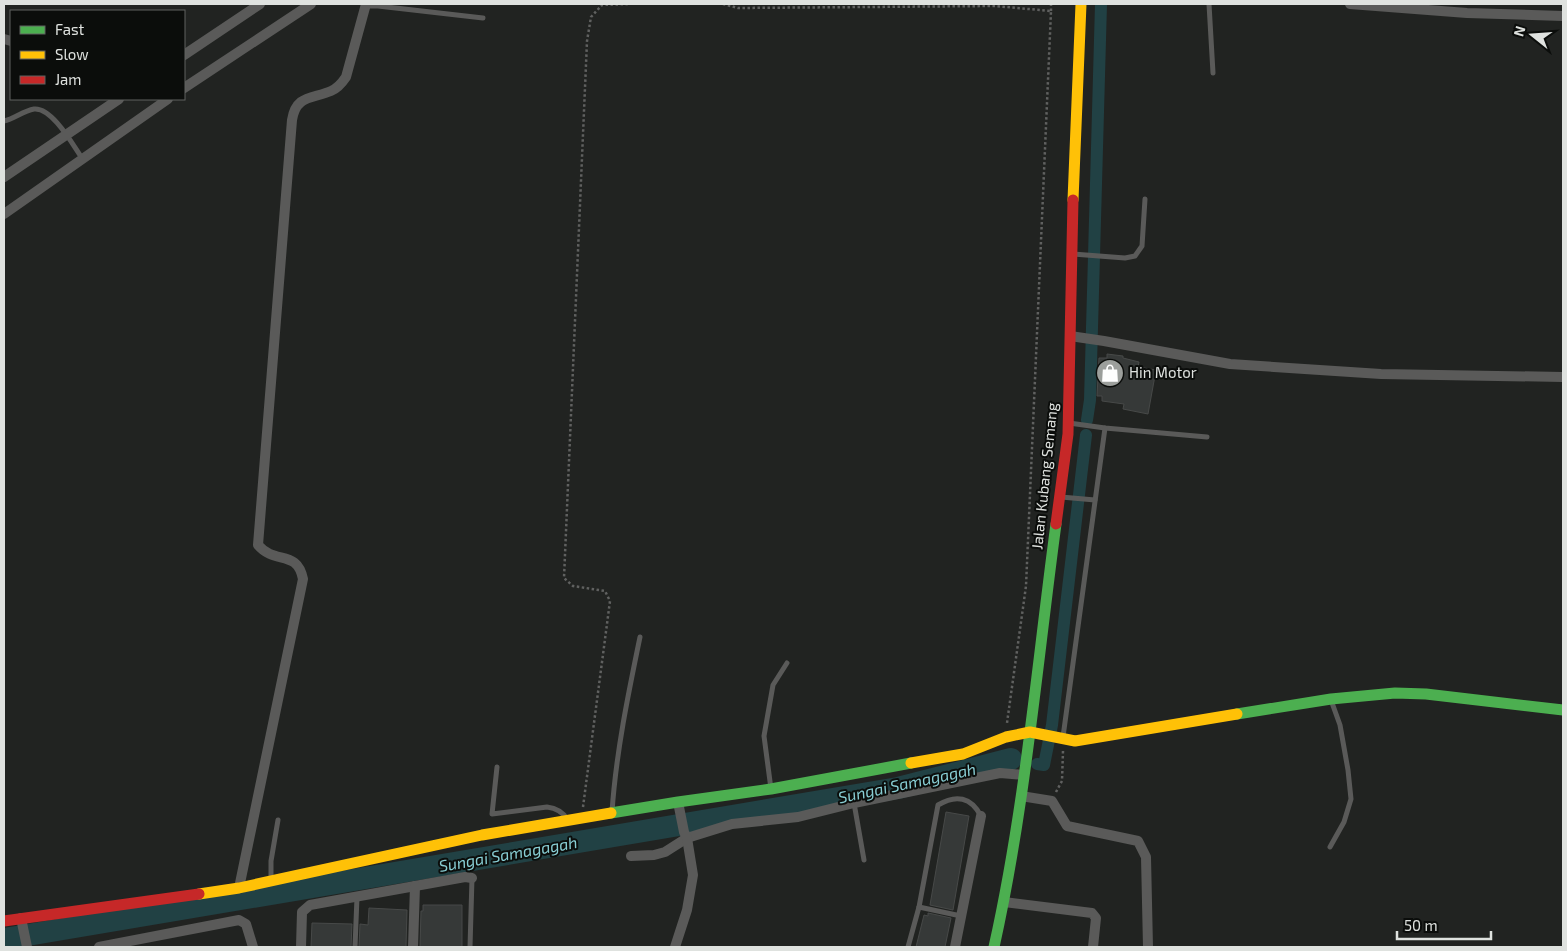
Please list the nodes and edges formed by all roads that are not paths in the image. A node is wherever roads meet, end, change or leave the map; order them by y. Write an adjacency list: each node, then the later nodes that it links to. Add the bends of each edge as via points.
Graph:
1 (260, 4): 9 (street)
2 (311, 4): 11 (street)
3 (1081, 4): 20 (street, Jalan Kubang Semang)
4 (1209, 4): 10 (lane)
5 (1350, 4): 7 (street)
6 (366, 5): 8 (lane); 51 (street, via 346,78 332,90 305,99 293,112 258,545 270,555 292,560 301,568 303,579)
7 (1563, 16)
8 (483, 18)
9 (185, 54)
10 (1213, 73)
11 (185, 87)
12 (117, 100): 15 (street)
13 (167, 100): 16 (street)
14 (4, 121): 15 (lane, via 34,109 47,112)
15 (66, 134): 16 (lane); 17 (street)
16 (82, 159): 19 (street)
17 (4, 177)
18 (1145, 199): 20 (lane, via 1142,246 1135,256)
19 (4, 214)
20 (1071, 253): 21 (street, Jalan Kubang Semang)
21 (1070, 336): 22 (street, via 1230,364 1381,374); 23 (street, Jalan Kubang Semang)
22 (1563, 377)
23 (1068, 422): 24 (lane); 26 (street, Jalan Kubang Semang)
24 (1104, 428): 25 (lane); 27 (lane)
25 (1207, 437)
26 (1059, 496): 27 (lane); 32 (street, Jalan Kubang Semang, via 1042,626)
27 (1095, 500): 33 (lane)
28 (640, 637): 40 (lane, via 614,774)
29 (787, 663): 36 (lane, via 774,685 764,736)
30 (1331, 699): 31 (street, via 1395,693 1426,694); 33 (street, via 1075,741); 45 (lane, via 1340,725 1351,799 1344,822)
31 (1563, 710)
32 (1035, 733): 33 (street); 35 (street, Jalan Kubang Semang); 36 (street, via 1006,737 963,754)
33 (1058, 738)
34 (497, 767): 43 (lane, via 492,814 547,807 564,814)
35 (1024, 775): 37 (street, Jalan Kubang Semang); 38 (street, via 1000,773)
36 (771, 789): 39 (street)
37 (1020, 796): 53 (street, Jalan Kubang Semang); 70 (street, via 1052,801 1067,826 1138,841 1146,857)
38 (854, 803): 44 (street, via 798,817 732,824); 47 (lane)
39 (679, 806): 40 (street); 44 (street)
40 (612, 813): 43 (street)
41 (981, 816): 54 (lane, via 977,808 965,800 948,798 938,805); 55 (street)
42 (278, 820): 49 (lane)
43 (568, 820): 49 (street, via 482,835)
44 (685, 835): 46 (street, via 665,852 654,856); 65 (street, via 693,876 687,910)
45 (1330, 847)
46 (631, 856)
47 (864, 860)
48 (472, 878): 50 (street); 64 (lane)
49 (270, 881): 51 (street)
50 (415, 886): 52 (street); 63 (street)
51 (239, 888): 57 (street)
52 (357, 896): 61 (street, via 310,905 302,912); 62 (lane)
53 (1004, 902): 68 (street, Jalan Kubang Semang); 69 (street, via 1092,913 1096,918)
54 (919, 907): 55 (lane); 66 (lane)
55 (961, 916): 67 (street)
56 (4, 921): 57 (street)
57 (21, 922): 58 (street)
58 (27, 947)
59 (99, 947): 60 (street, via 239,920 246,924)
60 (253, 947)
61 (300, 947)
62 (356, 947)
63 (413, 947)
64 (470, 947)
65 (675, 947)
66 (908, 947)
67 (955, 947)
68 (994, 947)
69 (1093, 947)
70 (1148, 947)

